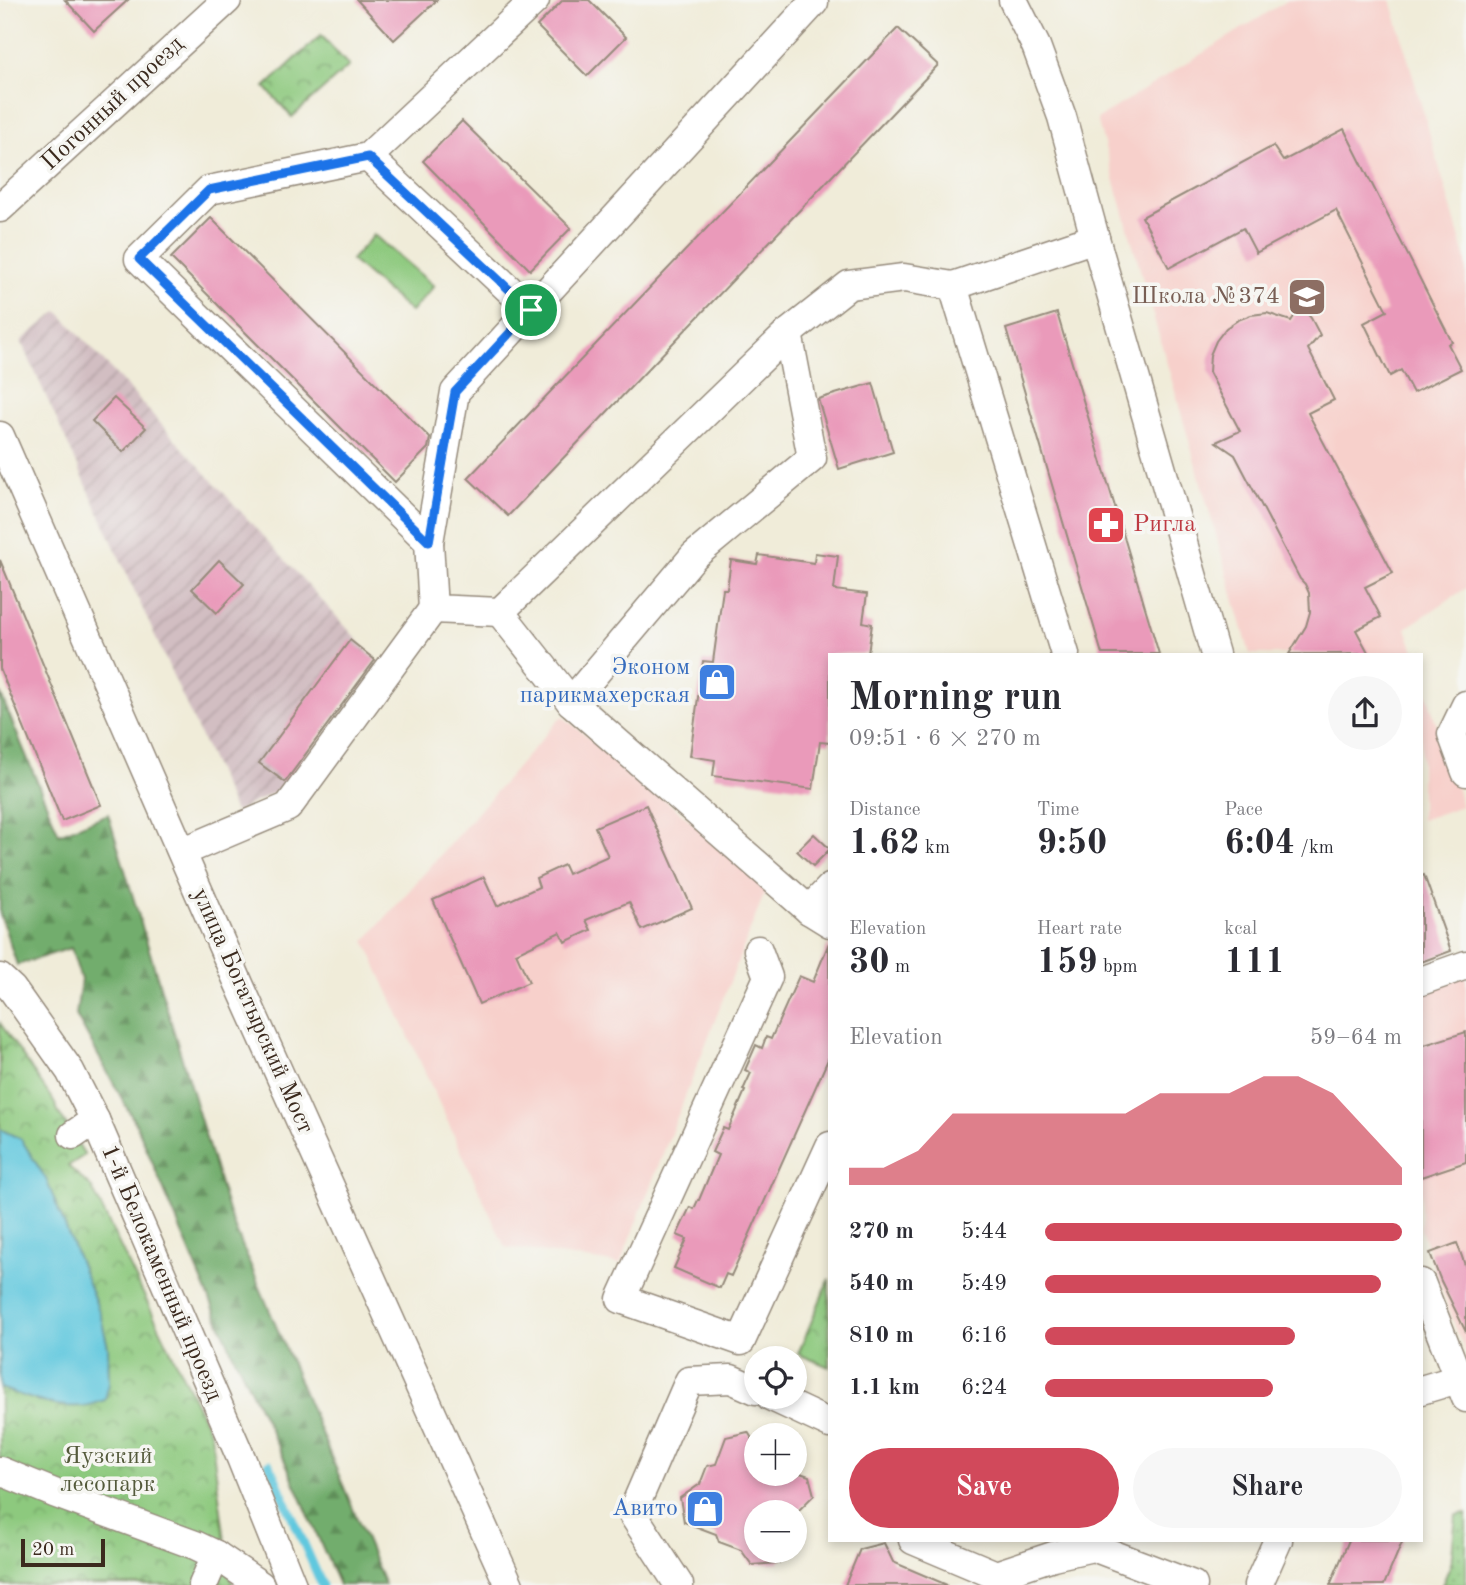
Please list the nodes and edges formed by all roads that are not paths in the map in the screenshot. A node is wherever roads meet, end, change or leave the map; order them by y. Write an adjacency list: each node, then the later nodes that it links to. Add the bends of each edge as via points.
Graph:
1 (227, 0): 6 (street, Погонный проезд)
2 (535, 0): 5 (street)
3 (1013, 0): 7 (street, via 1062,117)
4 (814, 1): 9 (street)
5 (368, 157): 9 (street); 12 (street, via 209,190 139,259)
6 (0, 208)
7 (1095, 238): 8 (street); 16 (street)
8 (953, 286): 10 (street, via 904,278 849,285); 15 (street)
9 (531, 310): 12 (street, via 455,392)
10 (788, 333): 14 (street); 17 (street, via 812,458 694,556)
11 (0, 436): 20 (street, улица Богатырский Мост)
12 (429, 542): 13 (street)
13 (433, 609): 14 (street); 20 (street, via 288,807)
14 (500, 612): 17 (street)
15 (1065, 653)
16 (1215, 653)
17 (571, 702): 22 (street)
18 (1466, 705): 19 (street, via 1452,734)
19 (1466, 772)
20 (182, 852): 43 (street, улица Богатырский Мост)
21 (828, 893): 22 (street)
22 (819, 917)
23 (758, 950): 29 (street, via 768,977 621,1299)
24 (1466, 965): 26 (street)
25 (0, 978): 42 (street, 1-й Белокаменный проезд, via 70,1071 84,1127 241,1458)
26 (1423, 980)
27 (828, 1150): 29 (street)
28 (1423, 1288): 31 (street)
29 (741, 1341): 30 (street)
30 (744, 1384): 44 (street, via 690,1381 632,1513)
31 (1462, 1389): 32 (street)
32 (1423, 1390)
33 (798, 1409): 34 (street)
34 (828, 1423)
35 (0, 1471): 38 (street)
36 (917, 1542): 39 (street)
37 (1277, 1542): 46 (street)
38 (216, 1555): 40 (street); 41 (street)
39 (995, 1580): 45 (street, via 1054,1556 1093,1547)
40 (203, 1585)
41 (260, 1585)
42 (292, 1585)
43 (509, 1585)
44 (679, 1585)
45 (1194, 1585)
46 (1258, 1585)

